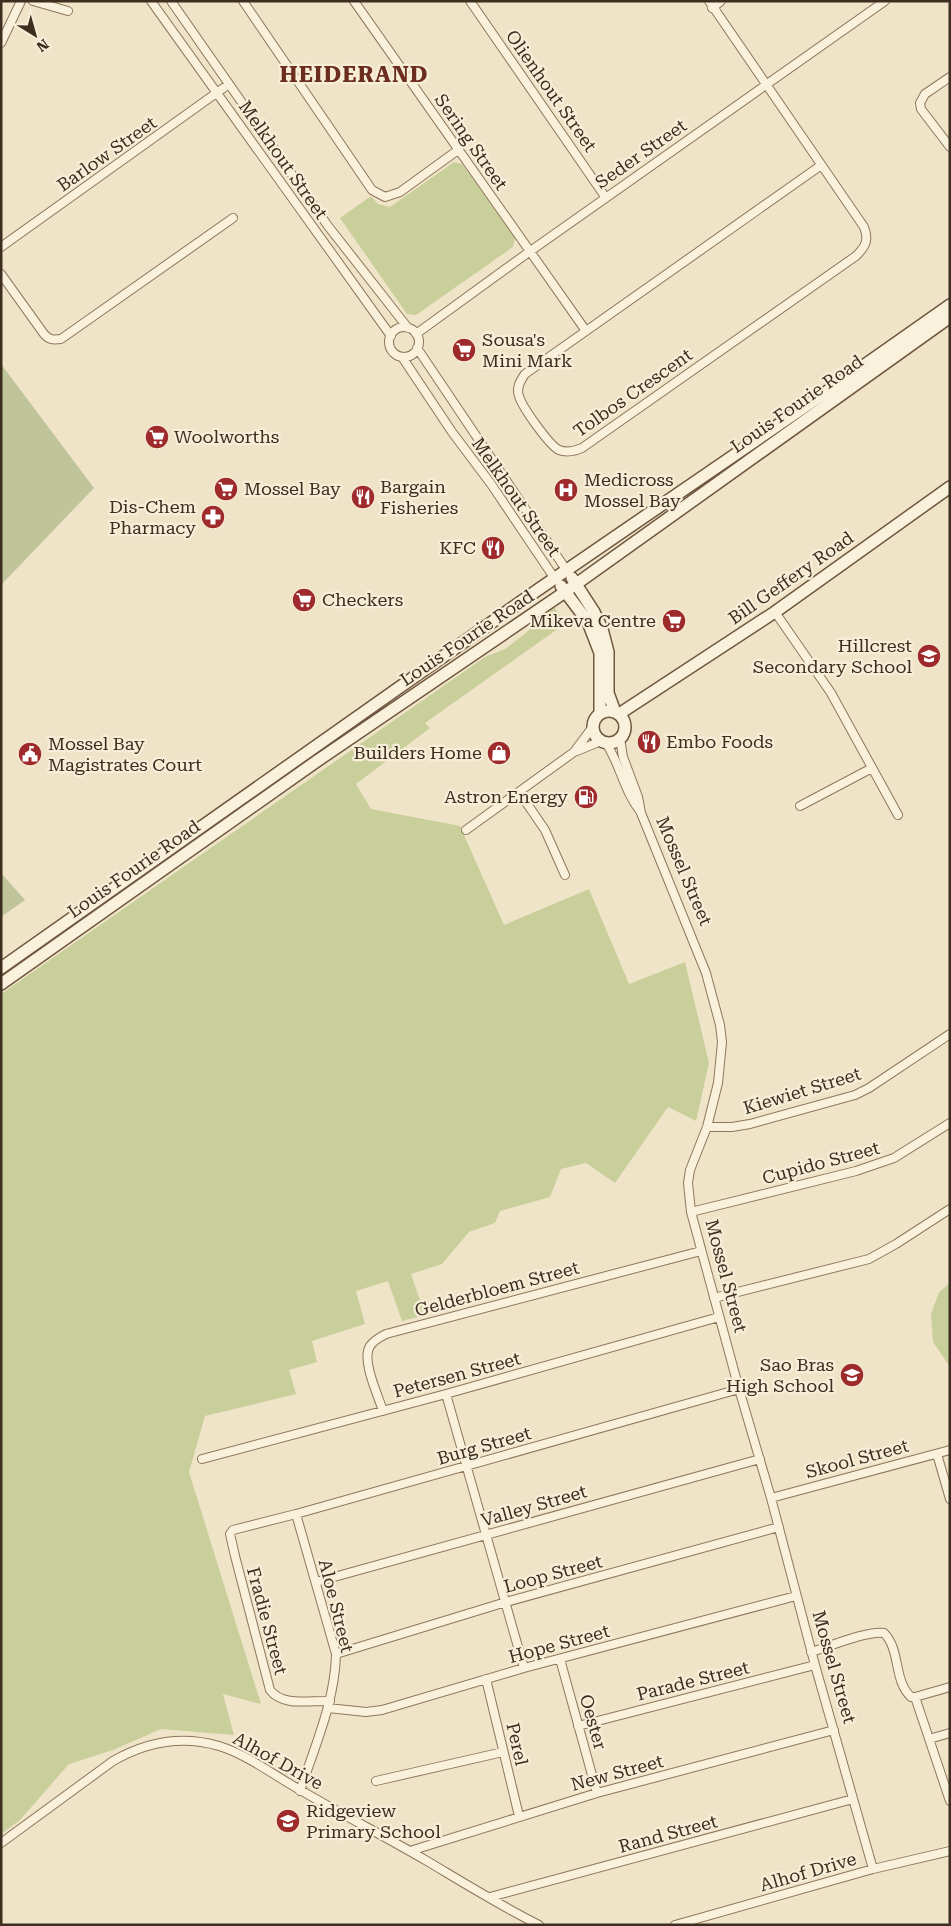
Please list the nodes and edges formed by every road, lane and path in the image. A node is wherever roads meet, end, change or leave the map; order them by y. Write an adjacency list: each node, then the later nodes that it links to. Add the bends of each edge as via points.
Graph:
1 (21, 1): 12 (street)
2 (33, 1): 11 (street)
3 (151, 1): 16 (street, Melkhout Street)
4 (171, 1): 14 (street, Melkhout Street)
5 (243, 1): 18 (street, via 372,190 385,197 400,192)
6 (354, 1): 18 (street, Sering Street)
7 (470, 1): 20 (street, Olienhout Street)
8 (721, 1): 10 (street)
9 (885, 1): 15 (street, Seder Street)
10 (710, 5): 15 (street, Tolbos Crescent)
11 (68, 11)
12 (1, 43)
13 (950, 77): 17 (street, via 923,96 920,103 921,109)
14 (230, 84): 16 (street, Barlow Street); 27 (street, Melkhout Street, via 328,226)
15 (766, 85): 19 (street, Tolbos Crescent); 20 (street, Seder Street)
16 (218, 93): 22 (street, Barlow Street); 30 (street, Melkhout Street)
17 (950, 147)
18 (458, 150): 23 (street, Sering Street)
19 (820, 166): 28 (street, Tolbos Crescent); 28 (street, Tolbos Crescent, via 864,227 866,246 582,448 564,451 553,446 526,410 518,387 525,374)
20 (606, 198): 23 (street, Seder Street)
21 (233, 218): 24 (street, via 67,336 54,340 44,334)
22 (1, 247)
23 (529, 252): 28 (street, Sering Street); 29 (street, Seder Street)
24 (1, 274)
25 (950, 305): 34 (main road, Louis Fourie Road)
26 (950, 318): 36 (main road, Louis Fourie Road)
27 (408, 328): 29 (street); 30 (street, via 398,329)
28 (586, 331)
29 (416, 334): 31 (street)
30 (391, 336): 32 (street, via 392,351)
31 (417, 348): 32 (street, via 410,356); 34 (street, Melkhout Street)
32 (402, 357): 35 (street, Melkhout Street)
33 (950, 487): 38 (main road, Bill Geffery Road)
34 (567, 571): 35 (main road, Louis Fourie Road); 36 (main road)
35 (555, 579): 37 (main road); 52 (main road, Louis Fourie Road)
36 (576, 584): 37 (main road, Louis Fourie Road); 40 (main road, via 602,628 608,652 608,693)
37 (565, 592): 39 (main road, via 588,622 600,653); 53 (main road, Louis Fourie Road, via 317,761)
38 (775, 612): 40 (main road, Bill Geffery Road); 45 (street, via 831,693)
39 (600, 713): 40 (main road, via 606,711); 41 (main road)
40 (620, 716): 42 (main road, via 625,731)
41 (592, 728): 43 (main road, via 596,738); 44 (street)
42 (620, 738): 43 (main road, via 611,743); 48 (street)
43 (603, 742): 44 (street); 48 (street, via 615,758 632,800)
44 (574, 752): 46 (street)
45 (872, 768): 47 (street); 49 (street)
46 (519, 792): 50 (street); 51 (street, via 545,830)
47 (800, 806)
48 (641, 813): 56 (street, Mossel Street, via 706,972 720,1025 722,1042 718,1083)
49 (898, 815)
50 (466, 830)
51 (565, 875)
52 (1, 968)
53 (1, 984)
54 (950, 1034): 56 (street, Kiewiet Street, via 854,1095 750,1124)
55 (950, 1123): 58 (street, Cupido Street, via 910,1150 881,1164)
56 (707, 1127): 58 (street, Mossel Street, via 690,1170)
57 (950, 1209): 60 (street, via 869,1259)
58 (691, 1212): 59 (street, Mossel Street)
59 (701, 1251): 60 (street, Mossel Street); 64 (street, Gelderbloem Street, via 377,1338 370,1345 367,1361)
60 (714, 1298): 61 (street, Mossel Street)
61 (719, 1317): 62 (street, Mossel Street); 63 (street, Petersen Street)
62 (739, 1389): 68 (street, Mossel Street); 69 (street, Burg Street)
63 (446, 1394): 64 (street, Petersen Street); 69 (street)
64 (383, 1411): 67 (street, Petersen Street)
65 (950, 1450): 66 (street, Skool Street)
66 (937, 1454): 70 (street, Skool Street); 71 (street)
67 (202, 1459)
68 (760, 1459): 70 (street, Mossel Street); 75 (street, Valley Street)
69 (466, 1466): 72 (street, Burg Street); 75 (street)
70 (771, 1498): 73 (street, Mossel Street)
71 (950, 1499)
72 (296, 1514): 74 (street, Burg Street); 76 (street, Aloe Street)
73 (779, 1527): 77 (street, Mossel Street); 78 (street, Loop Street)
74 (236, 1528): 87 (street, Fradie Street, via 230,1534 270,1690 282,1700)
75 (485, 1536): 76 (street, Valley Street); 78 (street)
76 (316, 1582): 80 (street, Aloe Street)
77 (796, 1596): 79 (street, Mossel Street); 81 (street, Hope Street)
78 (506, 1602): 80 (street, Loop Street); 83 (street)
79 (811, 1652): 82 (street, Mossel Street); 86 (street, via 884,1632 891,1642 903,1686 908,1694)
80 (336, 1654): 87 (street, Aloe Street)
81 (560, 1660): 83 (street, Hope Street); 88 (street, Oester)
82 (815, 1665): 88 (street, Parade Street); 89 (street, Mossel Street)
83 (524, 1668): 84 (street, Hope Street)
84 (486, 1679): 87 (street, Hope Street, via 382,1710 366,1712); 92 (street, Perel)
85 (950, 1687): 86 (street)
86 (916, 1697): 91 (street)
87 (329, 1705): 94 (street, Aloe Street)
88 (578, 1726): 95 (street, Oester)
89 (834, 1730): 95 (street, New Street); 96 (street, Mossel Street)
90 (950, 1733): 91 (street)
91 (929, 1739): 97 (street)
92 (503, 1752): 93 (street); 98 (street, Perel)
93 (376, 1781)
94 (300, 1791): 99 (street, Alhof Drive, via 244,1757 218,1746 188,1740 161,1742 113,1761); 101 (street, Alhof Drive)
95 (598, 1793): 98 (street, New Street)
96 (853, 1799): 102 (street, Mossel Street); 103 (street, Rand Street)
97 (950, 1801)
98 (519, 1816): 101 (street, New Street)
99 (1, 1843)
100 (950, 1850): 102 (street, Alhof Drive)
101 (410, 1851): 103 (street, Alhof Drive)
102 (873, 1869): 105 (street, Alhof Drive)
103 (490, 1898): 104 (street, Alhof Drive)
104 (540, 1925)
105 (675, 1925)

